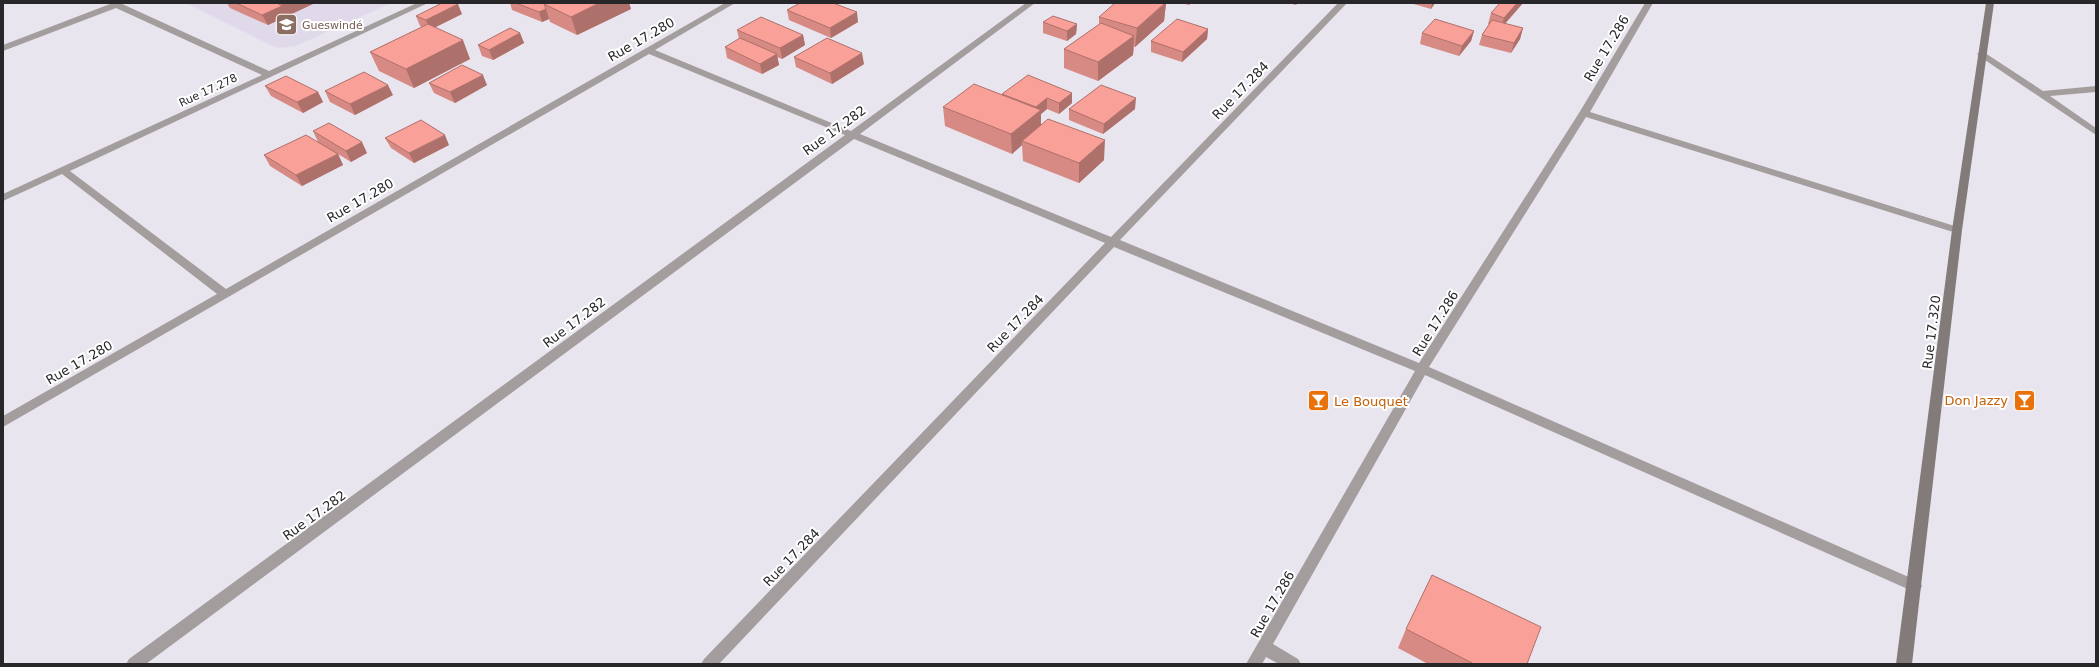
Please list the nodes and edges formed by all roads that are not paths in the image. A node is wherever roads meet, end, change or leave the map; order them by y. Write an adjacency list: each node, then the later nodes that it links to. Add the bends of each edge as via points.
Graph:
1 (424, 3): 11 (street, Rue 17.278)
2 (731, 3): 9 (street, Rue 17.280)
3 (1031, 3): 16 (street, Rue 17.282)
4 (1343, 3): 20 (street, Rue 17.284)
5 (1650, 3): 14 (street, Rue 17.286)
6 (1990, 3): 10 (street, Rue 17.320)
7 (114, 4): 8 (street); 11 (street)
8 (3, 48)
9 (649, 51): 16 (street); 21 (street, Rue 17.280)
10 (1982, 54): 13 (street); 19 (street, Rue 17.320)
11 (270, 74): 17 (street, Rue 17.278)
12 (2096, 89): 13 (street)
13 (2042, 94): 15 (street)
14 (1584, 112): 19 (street); 22 (street, Rue 17.286)
15 (2096, 132)
16 (850, 135): 20 (street); 26 (street, Rue 17.282)
17 (62, 170): 18 (street, Rue 17.278); 21 (street)
18 (3, 198)
19 (1957, 230): 24 (street, Rue 17.320)
20 (1113, 241): 22 (street); 27 (street, Rue 17.284)
21 (225, 294): 23 (street, Rue 17.280)
22 (1422, 369): 24 (street); 25 (street, Rue 17.286)
23 (3, 422)
24 (1915, 586): 30 (street, Rue 17.320)
25 (1264, 647): 28 (street, Rue 17.286); 29 (street)
26 (134, 664)
27 (709, 664)
28 (1254, 664)
29 (1293, 664)
30 (1904, 664)

